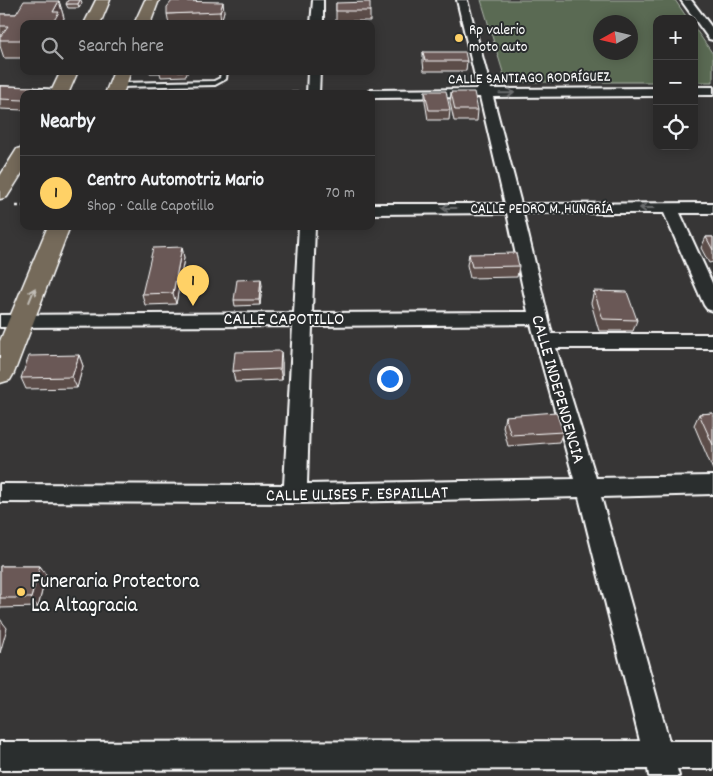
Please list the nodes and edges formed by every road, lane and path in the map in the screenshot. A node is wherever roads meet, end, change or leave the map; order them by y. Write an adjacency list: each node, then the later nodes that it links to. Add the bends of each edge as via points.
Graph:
1 (103, 0): 8 (main road)
2 (152, 0): 9 (main road)
3 (318, 0): 10 (street)
4 (462, 0): 24 (street, CALLE INDEPENDENCIA)
5 (686, 0): 6 (street)
6 (694, 11): 7 (street); 11 (street)
7 (713, 12)
8 (94, 20)
9 (144, 20)
10 (317, 20)
11 (713, 37)
12 (68, 75): 16 (main road)
13 (224, 75): 15 (lane, via 223,79 215,83)
14 (314, 75): 17 (street)
15 (118, 83)
16 (63, 90)
17 (313, 90)
18 (0, 91): 20 (street)
19 (713, 91): 22 (street)
20 (20, 92)
21 (653, 92): 24 (street, CALLE SANTIAGO RODRÍGUEZ, one-way to 21)
22 (698, 92)
23 (375, 94): 24 (street, CALLE SANTIAGO RODRÍGUEZ)
24 (485, 94): 27 (street, CALLE INDEPENDENCIA)
25 (20, 160): 26 (main road)
26 (0, 193)
27 (514, 208): 28 (street, CALLE PEDRO M. HUNGRÍA, one-way to 27); 30 (street, CALLE PEDRO M. HUNGRÍA, one-way to 30); 35 (street, CALLE INDEPENDENCIA)
28 (670, 208): 29 (street, CALLE PEDRO M. HUNGRÍA); 33 (street)
29 (713, 208)
30 (375, 209)
31 (58, 230): 36 (main road, one-way to 31)
32 (307, 230): 34 (street)
33 (713, 305)
34 (302, 318): 35 (street, CALLE CAPOTILLO); 36 (street, CALLE CAPOTILLO); 43 (street)
35 (538, 318): 37 (street, CALLE INDEPENDENCIA)
36 (11, 321): 39 (main road)
37 (546, 341): 38 (street); 41 (street, CALLE INDEPENDENCIA)
38 (713, 341)
39 (0, 373)
40 (713, 485): 41 (street, CALLE ULISES F. ESPAILLAT)
41 (588, 489): 43 (street, CALLE ULISES F. ESPAILLAT); 46 (street, CALLE INDEPENDENCIA)
42 (0, 492): 43 (street, CALLE ULISES F. ESPAILLAT)
43 (295, 494)
44 (713, 754): 46 (street)
45 (0, 756): 46 (street)
46 (661, 765)

